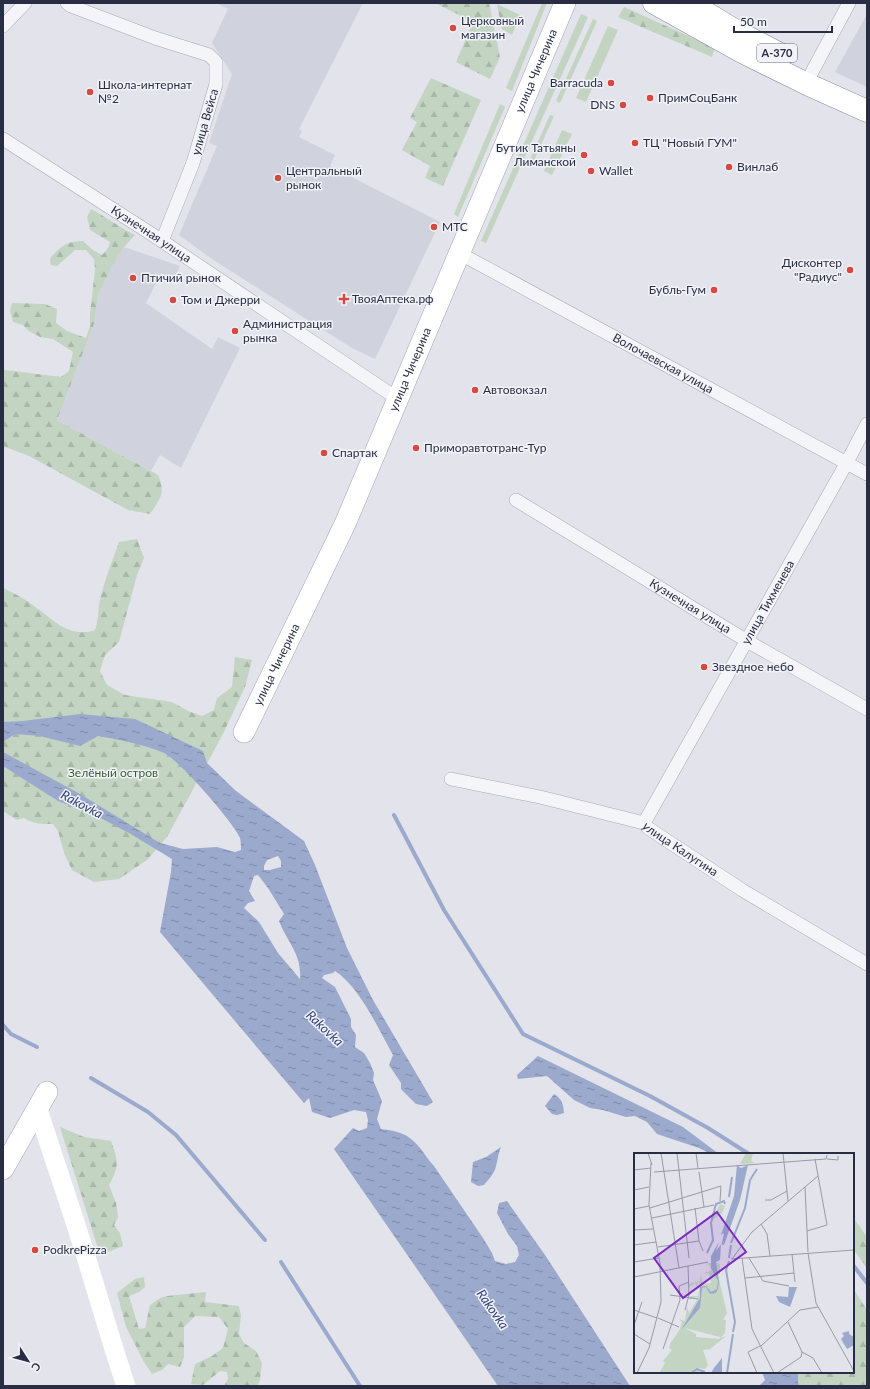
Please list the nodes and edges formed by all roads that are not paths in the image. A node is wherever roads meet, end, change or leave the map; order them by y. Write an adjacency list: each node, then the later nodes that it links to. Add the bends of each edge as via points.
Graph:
1 (25, 3): 7 (street)
2 (67, 3): 12 (street, улица Вейса, via 155,38 209,55 216,62 216,84 193,163)
3 (565, 3): 13 (main road, улица Чичерина)
4 (654, 3): 8 (highway, via 742,52)
5 (690, 3): 8 (highway, А-370)
6 (849, 3): 8 (street)
7 (3, 26)
8 (810, 78): 9 (highway, А-370); 10 (highway, А-370)
9 (867, 97)
10 (867, 111)
11 (3, 139): 12 (street, Кузнечная улица)
12 (162, 241): 14 (street, Кузнечная улица)
13 (459, 253): 14 (main road, улица Чичерина); 16 (street, Волочаевская улица)
14 (398, 399): 21 (main road, улица Чичерина, via 345,524)
15 (867, 424): 16 (street, улица Тихменева)
16 (846, 464): 17 (street, Волочаевская улица); 19 (street, улица Тихменева)
17 (867, 474)
18 (516, 500): 19 (street, Кузнечная улица)
19 (747, 641): 20 (street, Кузнечная улица); 23 (street, улица Тихменева)
20 (867, 709)
21 (244, 732)
22 (451, 779): 23 (street, улица Калугина)
23 (644, 823): 24 (street, улица Калугина, via 742,890)
24 (867, 964)
25 (43, 1100): 26 (main road); 27 (street, via 67,1194)
26 (3, 1168)
27 (126, 1386)

